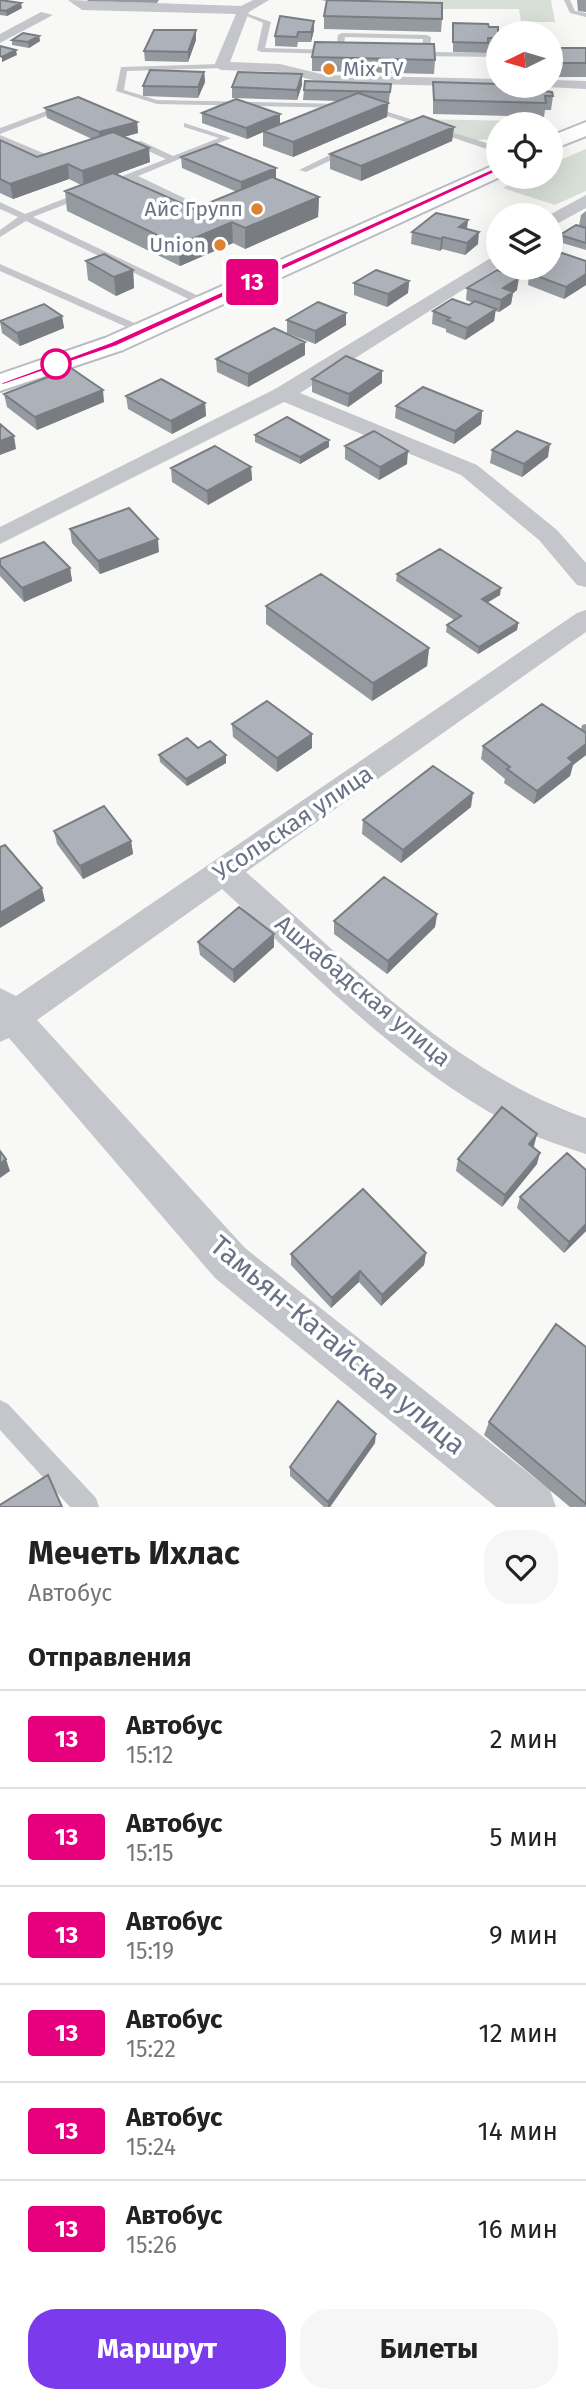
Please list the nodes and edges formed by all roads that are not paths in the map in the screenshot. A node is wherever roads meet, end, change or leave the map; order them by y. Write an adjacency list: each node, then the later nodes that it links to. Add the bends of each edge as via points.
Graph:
1 (74, 0): 4 (street, via 82,6)
2 (262, 0): 4 (street)
3 (567, 0): 6 (lane, via 572,12)
4 (242, 11): 8 (lane, via 267,22 261,50); 13 (street)
5 (46, 15): 7 (street)
6 (586, 15)
7 (0, 39)
8 (339, 52): 9 (lane); 11 (lane, via 342,35 427,37)
9 (351, 52)
10 (401, 53): 11 (lane)
11 (426, 54): 12 (lane)
12 (486, 55)
13 (221, 66): 14 (street, via 280,68 325,79); 18 (lane, via 124,69 120,92 157,102 368,107)
14 (486, 83)
15 (564, 84): 16 (street)
16 (586, 85)
17 (77, 103): 22 (lane)
18 (411, 121): 20 (lane); 27 (lane)
19 (187, 125): 29 (lane, via 227,138)
20 (399, 127)
21 (586, 128): 24 (main road)
22 (0, 131)
23 (0, 138): 28 (lane, via 48,158)
24 (563, 139)
25 (363, 143): 30 (lane)
26 (124, 144): 29 (lane, via 138,144)
27 (486, 146)
28 (70, 150)
29 (172, 158): 31 (lane)
30 (303, 170)
31 (129, 175): 35 (lane); 37 (lane)
32 (486, 175): 41 (main road)
33 (586, 200): 36 (street)
34 (0, 205): 37 (lane)
35 (198, 208)
36 (563, 214)
37 (25, 217): 38 (lane); 41 (lane)
38 (0, 234)
39 (0, 267): 42 (lane)
40 (486, 267): 44 (street)
41 (205, 303): 42 (main road)
42 (144, 331): 43 (main road)
43 (0, 383)
44 (283, 394): 45 (street); 46 (street, via 469,470 548,535)
45 (0, 537)
46 (586, 579)
47 (586, 619): 48 (street, Усольская улица)
48 (223, 871): 49 (street, Усольская улица); 50 (street, Ашхабадская улица, via 368,1001 462,1073 537,1119)
49 (4, 1015): 53 (street, Тамьян-Катайская улица, via 230,1263)
50 (586, 1136)
51 (0, 1412): 52 (lane)
52 (88, 1507)
53 (533, 1507)

